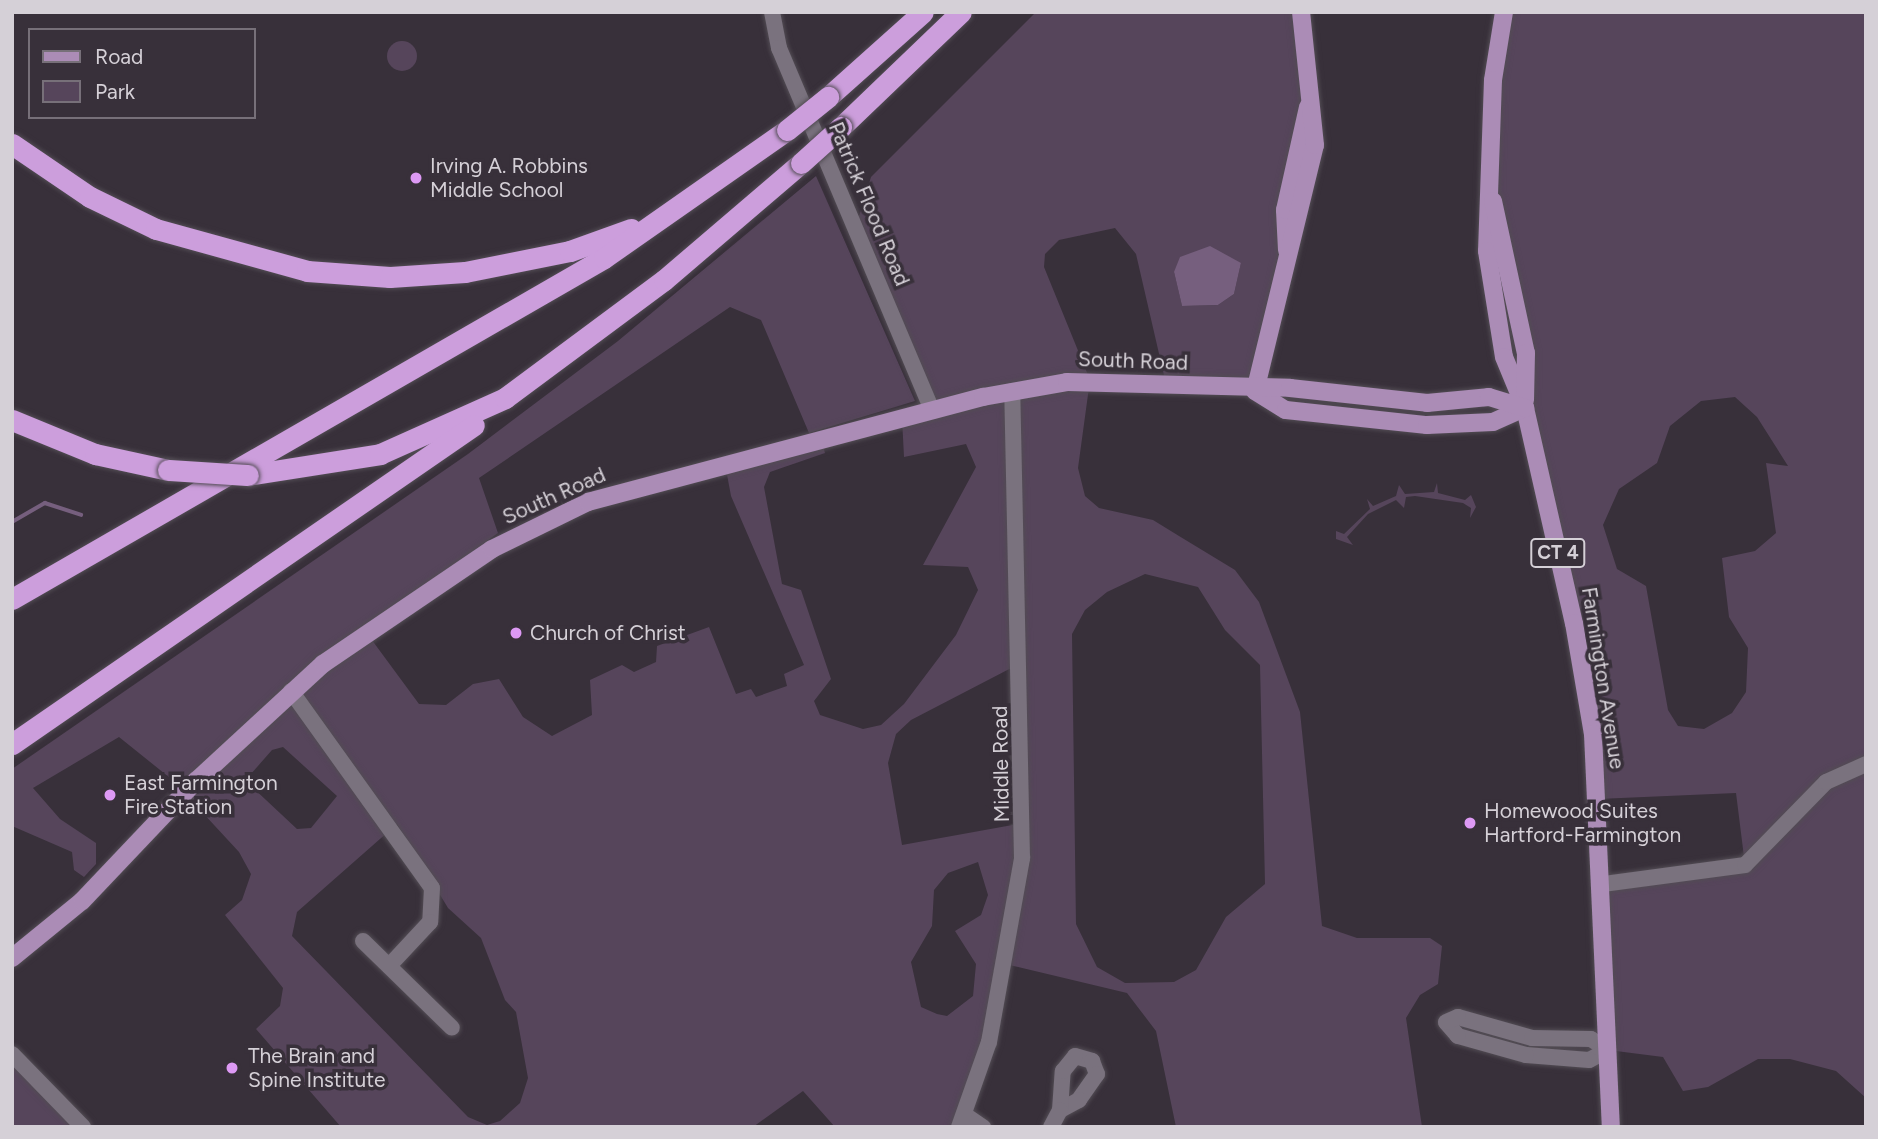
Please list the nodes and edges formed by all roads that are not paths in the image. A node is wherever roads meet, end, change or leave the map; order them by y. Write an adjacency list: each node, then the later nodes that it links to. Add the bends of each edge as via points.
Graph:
1 (772, 12): 12 (street, Patrick Flood Road, via 779,48)
2 (923, 12): 7 (highway, bridge, via 787,130)
3 (961, 12): 10 (highway, bridge, via 841,127 664,280)
4 (1301, 12): 9 (main road, via 1315,145 1298,233 1287,250)
5 (1504, 12): 11 (main road, Farmington Avenue / CT 4, via 1493,80 1491,287 1504,357)
6 (12, 144): 7 (highway, via 90,197 164,233 255,261 340,275 426,275 527,261 607,239)
7 (686, 202): 14 (highway, via 573,277)
8 (1012, 391): 9 (main road, South Road, via 1090,380); 12 (main road, South Road); 26 (street, Middle Road, via 1024,823 1011,930 986,1054)
9 (1255, 391): 11 (main road, South Road, via 1290,388 1427,403 1489,397)
10 (505, 398): 13 (highway, bridge, via 372,456 248,475 169,470 95,454); 16 (highway, via 459,437)
11 (1525, 408): 18 (main road, Farmington Avenue / CT 4, via 1589,711)
12 (932, 411): 15 (main road, South Road, via 652,482 561,513 425,592)
13 (12, 420)
14 (12, 599)
15 (291, 691): 20 (main road, South Road, via 82,901); 21 (street, via 432,888 430,922)
16 (12, 744)
17 (1866, 764): 18 (street, via 1826,782 1745,865)
18 (1603, 884): 23 (main road, Farmington Avenue / CT 4)
19 (363, 941): 21 (street)
20 (12, 958)
21 (389, 966): 22 (street)
22 (452, 1028)
23 (1608, 1050): 23 (street, via 1591,1039 1532,1038 1458,1017 1446,1022 1458,1036 1526,1055 1589,1060); 30 (main road, Farmington Avenue / CT 4)
24 (12, 1054): 27 (street)
25 (1060, 1110): 29 (street)
26 (962, 1121): 28 (street)
27 (83, 1127)
28 (983, 1127)
29 (1051, 1127)
30 (1611, 1127)

